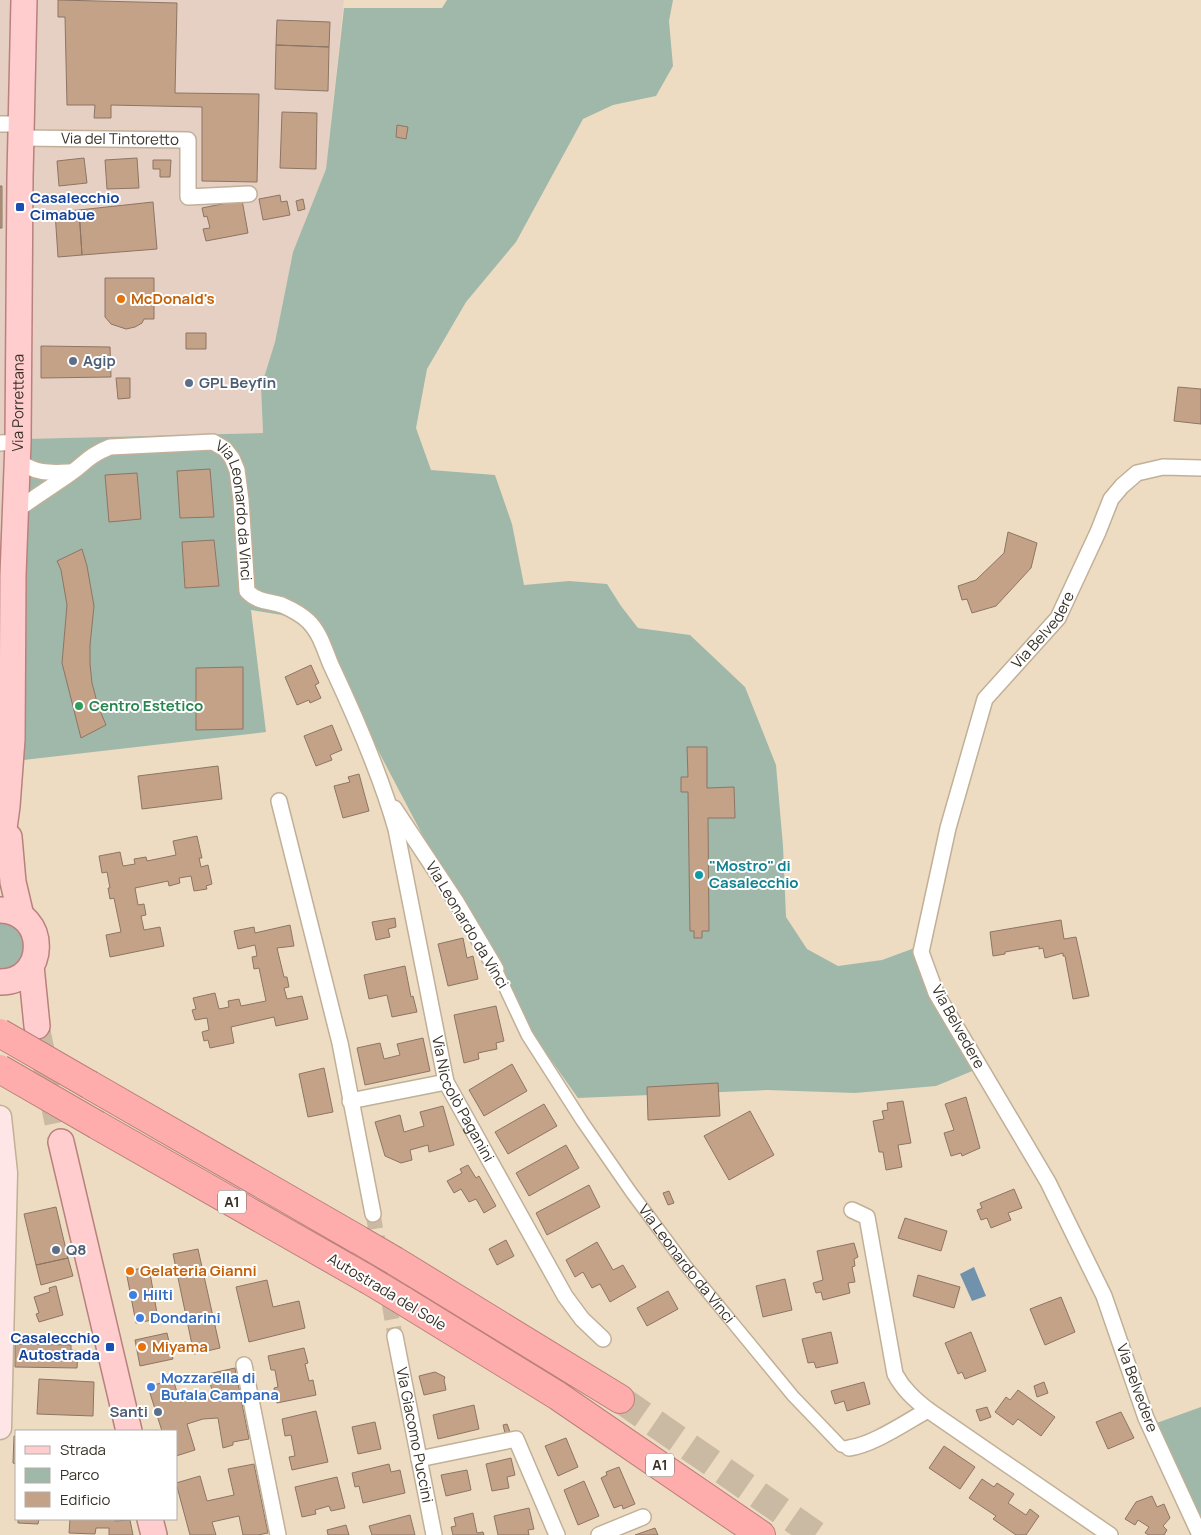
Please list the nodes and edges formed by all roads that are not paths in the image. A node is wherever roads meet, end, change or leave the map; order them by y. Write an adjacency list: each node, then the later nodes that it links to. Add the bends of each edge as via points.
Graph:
1 (24, 0): 2 (main road, Via Porrettana)
2 (15, 129): 3 (street, Via del Tintoretto, via 188,140 188,197); 4 (main road, Via Porrettana, via 20,177)
3 (249, 194)
4 (12, 448): 6 (street, via 28,469 44,473); 7 (main road, Via Porrettana)
5 (1201, 468): 44 (street, Via Belvedere, via 1162,467 1137,473 1122,486 1111,500 1058,618 985,699 948,828 921,952 936,993 1048,1182 1104,1296 1146,1418)
6 (72, 472): 7 (street, Via Leonardo da Vinci); 8 (street, Via Leonardo da Vinci, via 95,453 110,447 213,442 225,448 237,470 247,592 262,601 291,609 309,622 317,633)
7 (16, 511): 10 (main road, Via Porrettana, via 12,738)
8 (387, 796): 11 (street, Via Leonardo da Vinci); 15 (street, Via Leonardo da Vinci)
9 (279, 800): 20 (street, via 340,1043)
10 (7, 806): 12 (main road, Via Porrettana); 13 (main road, Via Porrettana, via 13,882)
11 (396, 829): 19 (street, Via Niccolò Paganini)
12 (0, 858)
13 (10, 913): 14 (main road, via 30,925 36,936 36,954)
14 (31, 966): 16 (main road, via 19,977); 16 (main road, via 36,1022 24,1000)
15 (496, 969): 33 (street, Via Leonardo da Vinci, via 527,1035 653,1222 793,1396 841,1446)
16 (2, 982)
17 (0, 1032): 29 (highway, Autostrada del Sole / A1, bridge, via 395,1261)
18 (0, 1069): 42 (highway, Autostrada del Sole / A1, bridge, via 402,1300 558,1396)
19 (446, 1082): 20 (street); 27 (street, Via Niccolò Paganini, via 565,1296)
20 (350, 1101): 24 (street)
21 (0, 1117): 25 (main road, via 6,1173)
22 (61, 1142): 32 (main road)
23 (852, 1210): 30 (street, via 867,1217 895,1374 912,1397)
24 (373, 1214)
25 (2, 1249): 31 (main road)
26 (395, 1336): 34 (street, Via Giacomo Puccini)
27 (603, 1339)
28 (244, 1365): 38 (street)
29 (620, 1399)
30 (928, 1410): 33 (street, Via Leonardo da Vinci, via 858,1447); 43 (street)
31 (0, 1428)
32 (130, 1430)
33 (849, 1448)
34 (419, 1459): 39 (street, Via Giacomo Puccini); 40 (street, via 516,1439)
35 (643, 1517): 41 (street)
36 (150, 1520): 37 (main road)
37 (154, 1535)
38 (278, 1535)
39 (434, 1535)
40 (557, 1535)
41 (599, 1535)
42 (761, 1535)
43 (1110, 1535)
44 (1200, 1535)

